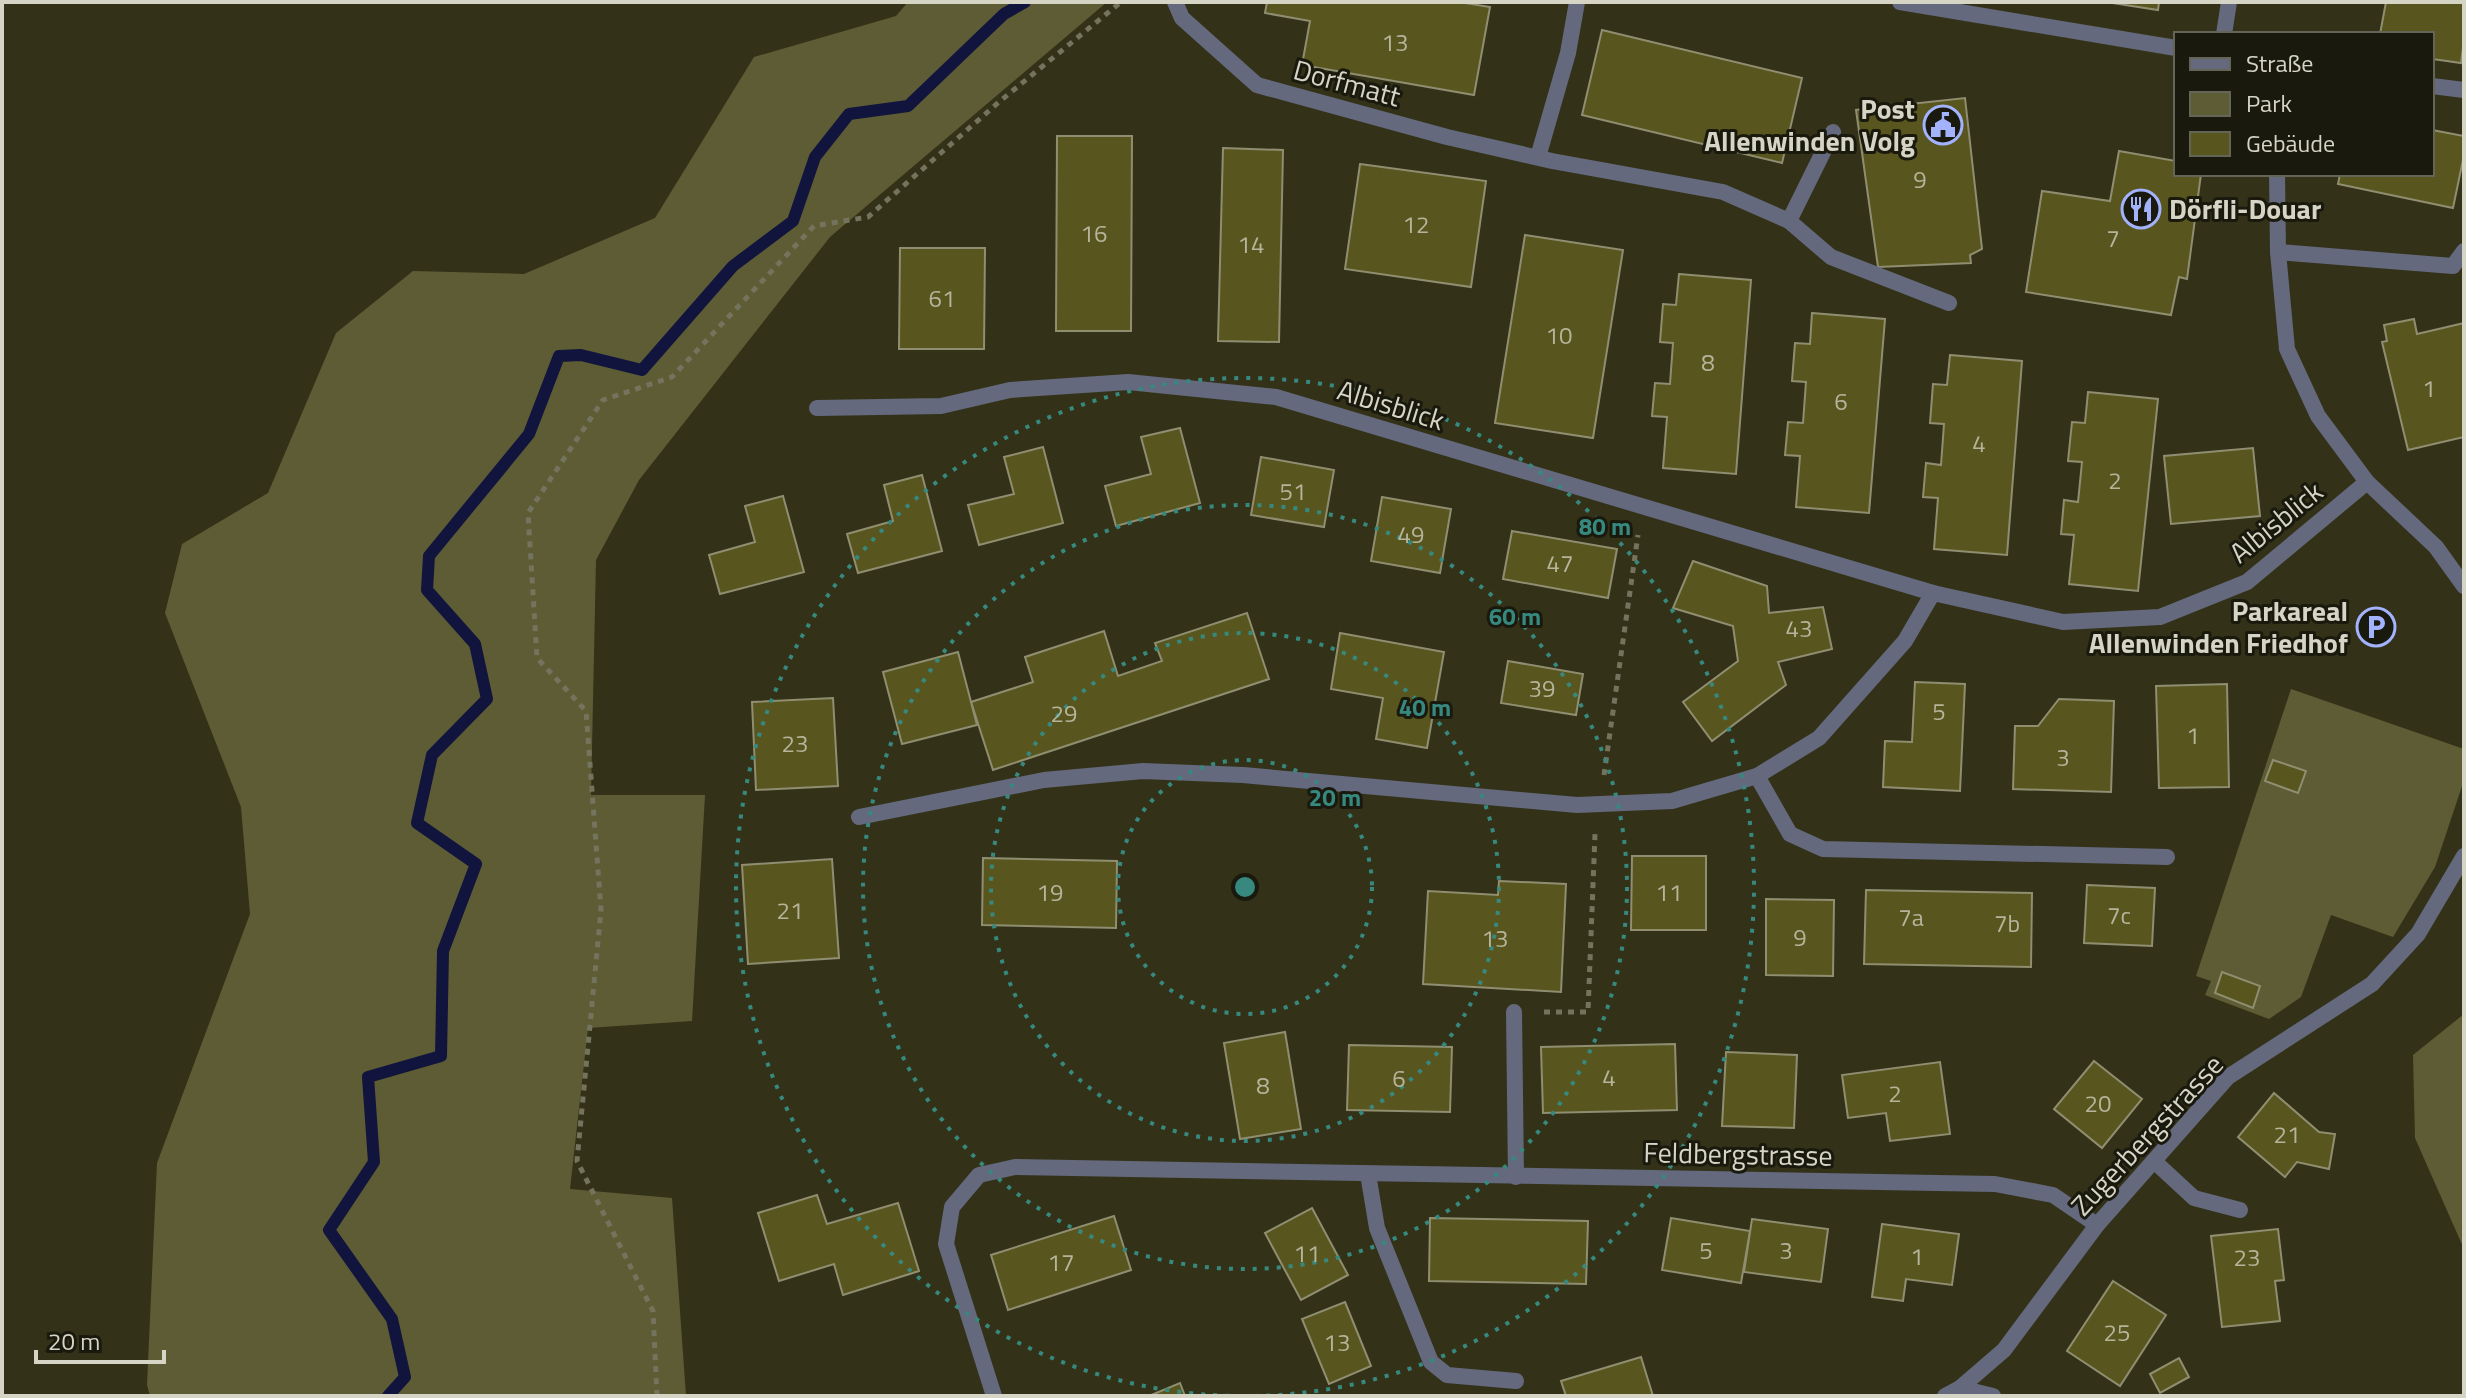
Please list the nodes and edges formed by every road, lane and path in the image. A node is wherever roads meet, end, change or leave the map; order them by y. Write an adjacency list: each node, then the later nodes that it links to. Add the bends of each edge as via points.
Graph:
1 (1121, 2): 36 (path, via 868,217 814,226 672,377 603,400 528,513 537,658 586,711 601,910 577,1161 653,1311)
2 (1175, 2): 11 (street, Dorfmatt, via 1182,18 1257,85)
3 (1577, 2): 11 (street)
4 (1900, 2): 7 (street)
5 (2229, 2): 6 (street)
6 (2224, 32)
7 (2174, 48)
8 (2434, 86): 9 (street)
9 (2464, 90)
10 (1833, 132): 13 (street)
11 (1538, 157): 13 (street, Dorfmatt, via 1723,192)
12 (2277, 176): 15 (street)
13 (1789, 221): 16 (street, Dorfmatt, via 1831,257)
14 (2464, 251): 15 (street, via 2453,266)
15 (2278, 252): 18 (street, via 2287,349 2318,416)
16 (1949, 303)
17 (817, 408): 19 (street, Albisblick, via 941,406 1010,390 1128,382 1276,397)
18 (2367, 482): 20 (street, via 2436,547); 21 (street, Albisblick, via 2247,582 2160,617 2063,622)
19 (1641, 507): 21 (street, Albisblick); 23 (path)
20 (2464, 586)
21 (1933, 593): 22 (street, via 1905,641 1819,738)
22 (1757, 776): 23 (street, via 1672,801); 27 (street, via 1790,834 1823,849)
23 (1600, 804): 24 (street, via 1143,771 1044,780)
24 (859, 817)
25 (1595, 830): 28 (path, via 1588,1012)
26 (2464, 856): 29 (street, Zugerbergstrasse, via 2418,934 2372,984 2228,1077)
27 (2167, 857)
28 (1514, 1012): 31 (street)
29 (2154, 1161): 32 (street, via 2194,1198); 33 (street, Zugerbergstrasse)
30 (1368, 1174): 31 (street, Feldbergstrasse); 34 (street, via 1377,1228 1431,1362 1447,1375); 37 (street, Feldbergstrasse, via 1015,1167 979,1175 952,1207 946,1244)
31 (1516, 1177): 33 (street, Feldbergstrasse, via 1995,1184 2053,1195)
32 (2240, 1210)
33 (2097, 1225): 35 (street, Zugerbergstrasse, via 2004,1350)
34 (1516, 1381)
35 (1960, 1388): 38 (street, Zugerbergstrasse); 39 (street)
36 (657, 1396)
37 (994, 1396)
38 (1945, 1396)
39 (1993, 1396)

